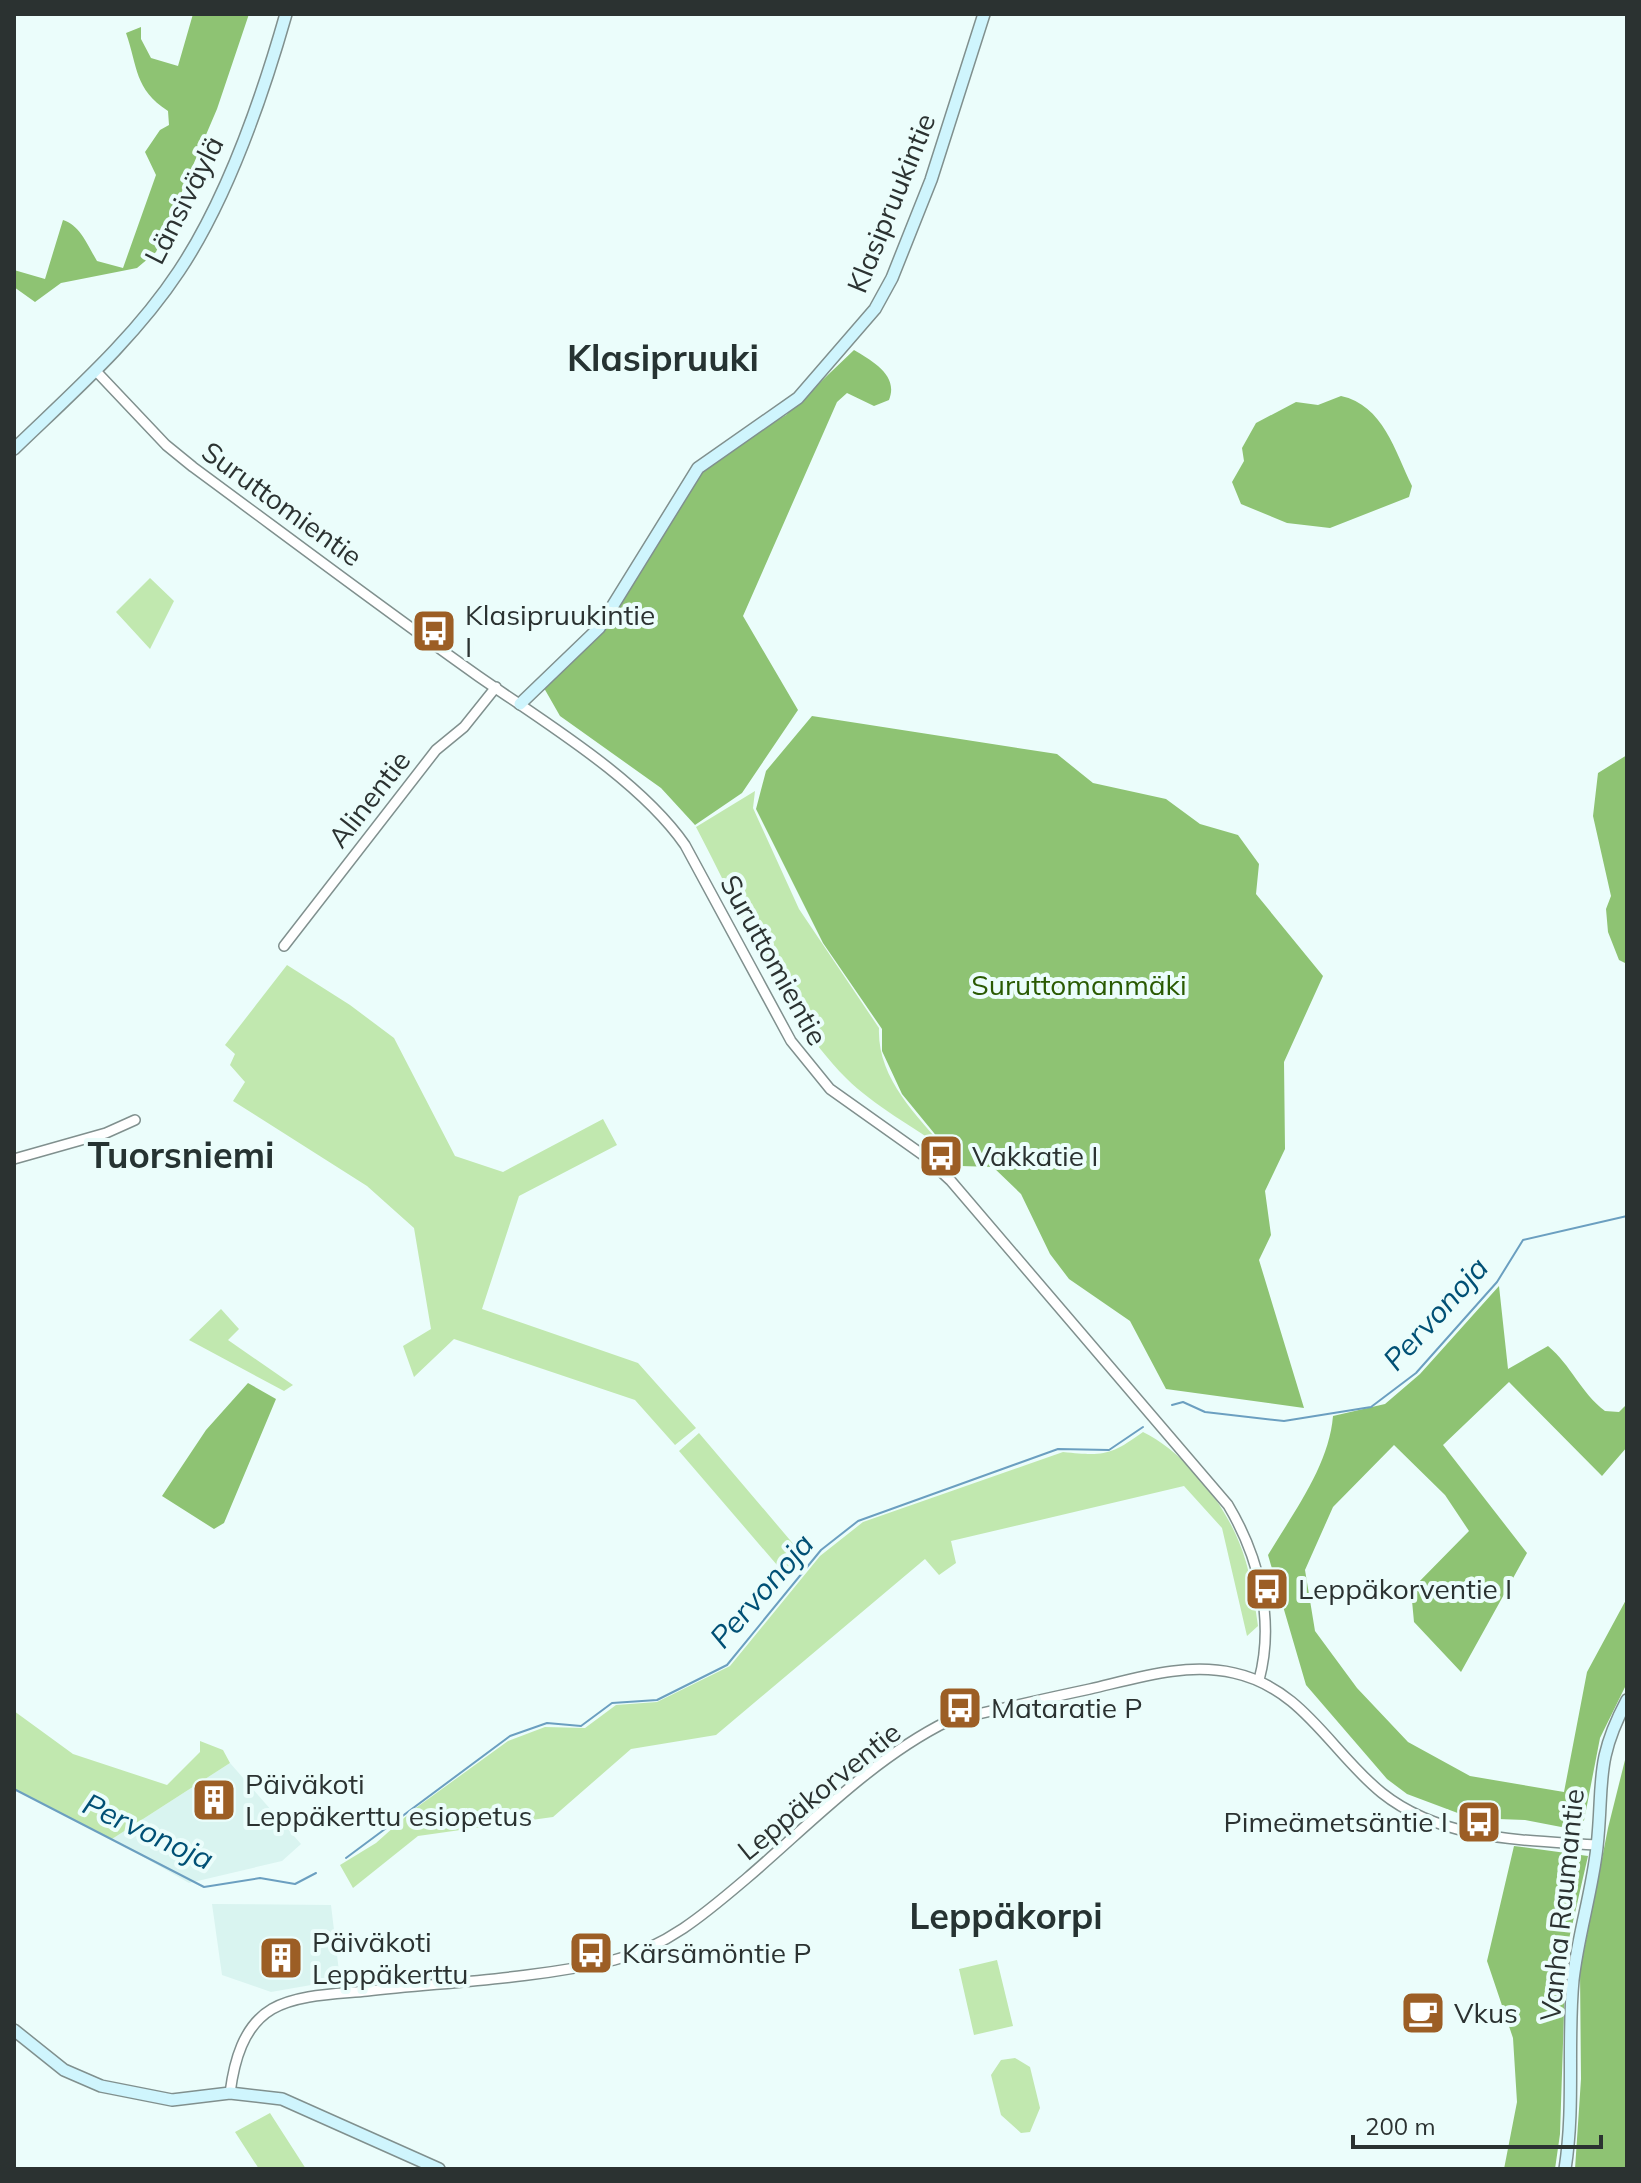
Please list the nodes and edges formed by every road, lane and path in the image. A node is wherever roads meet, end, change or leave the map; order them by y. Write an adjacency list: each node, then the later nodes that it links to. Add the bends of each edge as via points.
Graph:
1 (286, 14): 3 (main road, Länsiväylä, via 243,138 197,240 148,312)
2 (984, 14): 6 (main road, Klasipruukintie, via 931,180 881,300 798,398 698,468 599,628)
3 (95, 370): 4 (main road, Länsiväylä); 5 (street, Suruttomientie, via 193,467)
4 (14, 449)
5 (496, 687): 6 (street, Suruttomientie); 7 (street, Alinentie, via 408,784)
6 (520, 704): 10 (street, Suruttomientie, via 665,818 812,1071 943,1173 1220,1493 1246,1539 1260,1584 1267,1636)
7 (284, 946)
8 (135, 1120): 9 (street)
9 (14, 1159)
10 (1259, 1680): 12 (street, Leppäkorventie, via 1296,1703 1370,1783 1412,1812 1482,1835); 14 (street, Leppäkorventie, via 1215,1669 1188,1669 948,1721 877,1767 708,1911 653,1947 578,1966 289,2002 270,2010 249,2031)
11 (1627, 1700): 12 (main road, Vanha Raumantie, via 1601,1763)
12 (1597, 1845): 16 (main road, Vanha Raumantie, via 1573,1980)
13 (14, 2030): 14 (main road, via 64,2070 101,2086 172,2100)
14 (230, 2093): 15 (main road, via 282,2099)
15 (439, 2169)
16 (1565, 2169)

